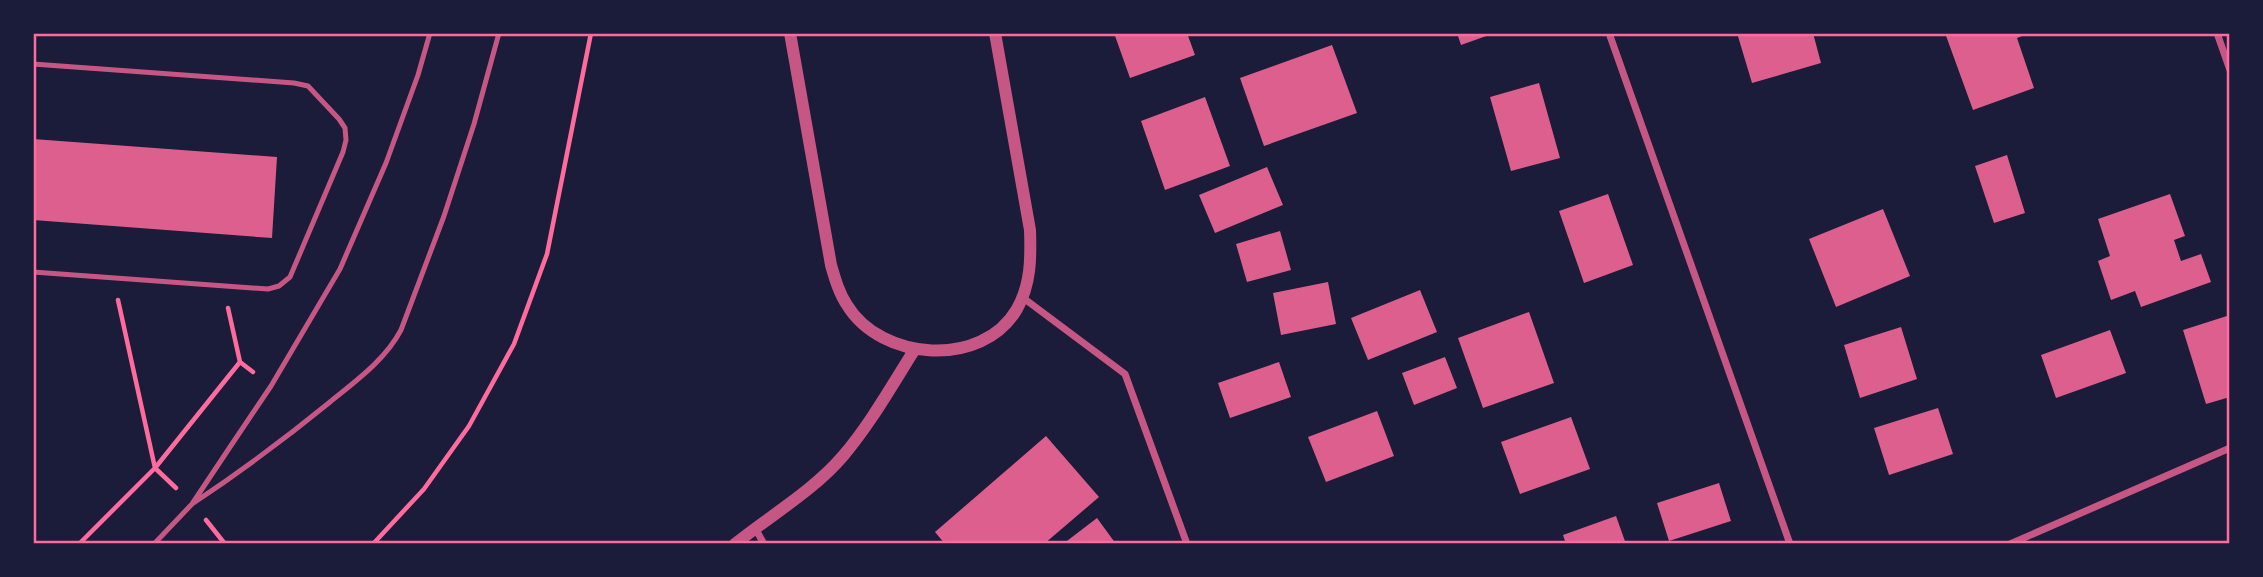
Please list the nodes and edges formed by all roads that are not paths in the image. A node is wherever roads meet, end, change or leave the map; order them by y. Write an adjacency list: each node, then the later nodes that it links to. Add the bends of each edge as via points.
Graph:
1 (430, 33): 13 (lane, via 386,163 340,270 271,386)
2 (499, 33): 13 (lane, via 444,216 394,344 285,439)
3 (790, 33): 11 (street, via 838,288 847,306 869,329)
4 (995, 33): 10 (street, via 1030,230 1030,268)
5 (1609, 33): 19 (street)
6 (2217, 33): 8 (street)
7 (33, 64): 9 (lane, via 308,86 339,119 346,140 290,277 279,286 268,289)
8 (2230, 70)
9 (33, 272)
10 (1022, 297): 11 (street, via 1003,324 972,345 953,350); 18 (street, via 1125,373)
11 (915, 349): 14 (street, via 843,456)
12 (2230, 448): 20 (street)
13 (192, 504): 15 (lane)
14 (755, 528): 16 (street); 17 (street)
15 (154, 544)
16 (735, 544)
17 (764, 544)
18 (1187, 544)
19 (1790, 544)
20 (2010, 544)

